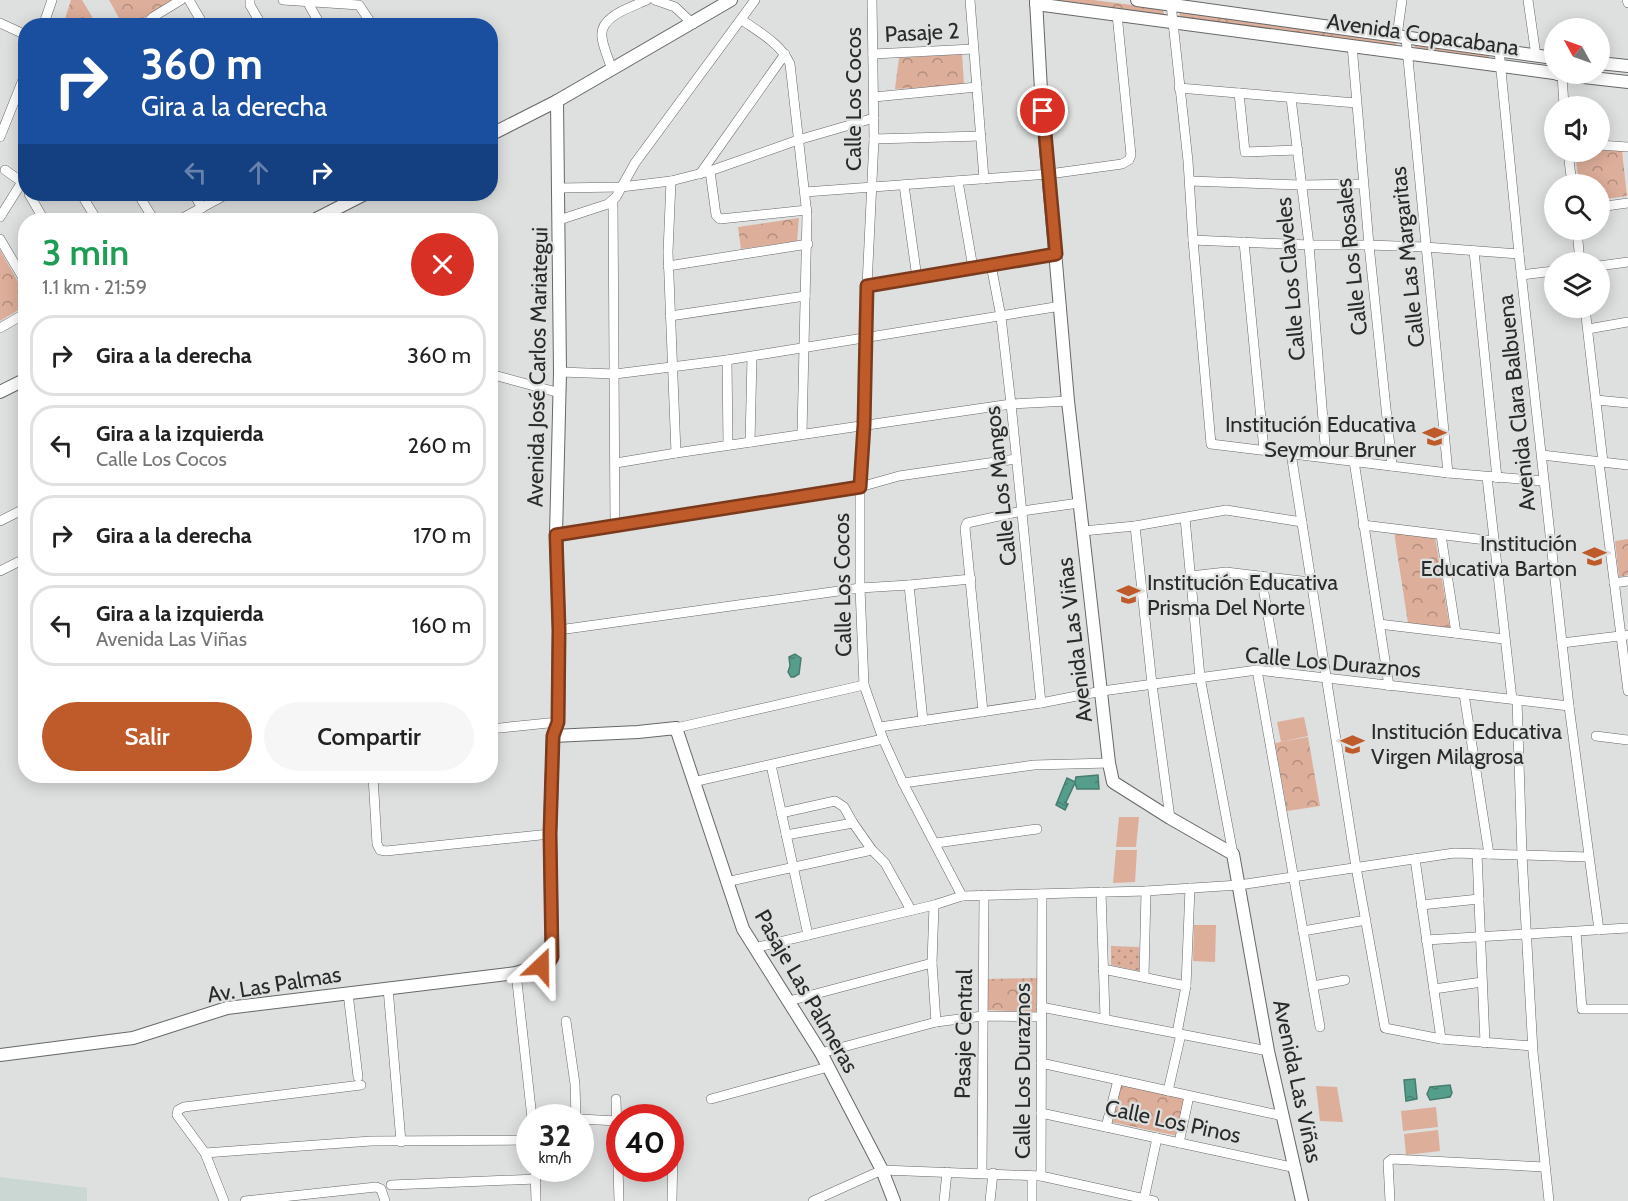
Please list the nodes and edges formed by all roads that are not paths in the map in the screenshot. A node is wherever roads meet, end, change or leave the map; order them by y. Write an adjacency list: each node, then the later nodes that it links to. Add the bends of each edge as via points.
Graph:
1 (52, 0): 19 (street)
2 (181, 0): 20 (street)
3 (189, 0): 21 (street)
4 (250, 0): 22 (street)
5 (283, 0): 16 (street)
6 (647, 0): 42 (street, via 609,19 603,27 601,36)
7 (655, 0): 28 (street, via 675,7)
8 (731, 0): 28 (street)
9 (755, 0): 25 (street)
10 (872, 0): 36 (street, Calle Los Cocos)
11 (970, 0): 32 (street)
12 (1137, 0): 17 (street, Avenida Copacabana)
13 (1402, 0): 30 (street, Calle Las Margaritas)
14 (1528, 0): 37 (street)
15 (1036, 2): 18 (street, Avenida Copacabana); 66 (street, Avenida Las Viñas)
16 (308, 3): 23 (street); 24 (street, via 359,5)
17 (1175, 3): 26 (street); 30 (street, Avenida Copacabana)
18 (1117, 14): 26 (street, Avenida Copacabana); 66 (street, via 1129,160)
19 (46, 18)
20 (152, 18)
21 (199, 18)
22 (257, 18)
23 (316, 18)
24 (368, 18)
25 (742, 20): 35 (street); 75 (street)
26 (1173, 22): 31 (street, Avenida Copacabana); 47 (street)
27 (0, 23): 29 (street)
28 (693, 24): 42 (street)
29 (18, 31)
30 (1401, 37): 33 (street, Avenida Copacabana); 34 (street, Calle Las Margaritas)
31 (1352, 45): 34 (street, Avenida Copacabana); 53 (street, Calle Los Rosales)
32 (973, 49): 36 (street, Pasaje 2); 46 (street)
33 (1499, 50): 37 (street, Avenida Copacabana); 40 (street, Avenida Clara Balbuena)
34 (1408, 53): 40 (street, Avenida Copacabana); 98 (street, Calle Las Margaritas)
35 (785, 54): 59 (street, via 790,64); 65 (street)
36 (873, 54): 50 (street, Calle Los Cocos)
37 (1536, 56): 38 (street, Avenida Copacabana)
38 (1544, 57)
39 (1610, 64): 41 (street)
40 (1501, 66): 43 (street, Avenida Copacabana); 101 (street, Avenida Clara Balbuena)
41 (1628, 66)
42 (612, 70): 52 (street)
43 (1544, 72)
44 (1610, 80): 45 (street, Avenida Copacabana)
45 (1628, 82)
46 (977, 87): 50 (street); 56 (street)
47 (1179, 88): 49 (street); 70 (street)
48 (18, 92): 57 (street)
49 (1239, 93): 51 (street); 62 (street, via 1245,152)
50 (874, 97): 54 (street, Calle Los Cocos)
51 (1291, 98): 53 (street); 62 (street, Calle Los Claveles)
52 (557, 101): 55 (street); 77 (street, Avenida José Carlos Mariategui)
53 (1356, 103): 73 (street, Calle Los Rosales)
54 (874, 118): 58 (street, Calle Los Cocos); 59 (street)
55 (498, 131)
56 (981, 136): 58 (street); 67 (street)
57 (0, 137)
58 (874, 139): 76 (street, Calle Los Cocos)
59 (798, 140): 64 (street); 78 (street)
60 (1610, 146): 61 (street)
61 (1628, 147)
62 (1298, 150): 74 (street, Calle Los Claveles)
63 (5, 170): 68 (street)
64 (710, 171): 65 (street); 87 (street, via 716,215 720,219)
65 (700, 174): 71 (street)
66 (1050, 174): 67 (street); 100 (street, Avenida Las Viñas)
67 (984, 179): 69 (street)
68 (18, 180)
69 (958, 181): 72 (street); 106 (street)
70 (1190, 181): 74 (street); 93 (street)
71 (671, 182): 75 (street); 105 (street)
72 (904, 184): 76 (street); 110 (street)
73 (1363, 184): 74 (street); 97 (street, Calle Los Rosales)
74 (1301, 185): 96 (street, Calle Los Claveles)
75 (621, 187): 77 (street); 83 (street)
76 (873, 187): 78 (street); 111 (street, Calle Los Cocos)
77 (559, 188): 91 (street, Avenida José Carlos Mariategui)
78 (805, 192): 87 (street)
79 (18, 193): 90 (street)
80 (198, 201): 86 (street)
81 (214, 201): 86 (street)
82 (349, 201): 89 (street)
83 (613, 201): 91 (street); 127 (street)
84 (1628, 203): 85 (street)
85 (1610, 205)
86 (202, 208): 88 (street)
87 (807, 210): 95 (street)
88 (192, 213)
89 (327, 213)
90 (0, 217)
91 (559, 220): 126 (street, Avenida José Carlos Mariategui)
92 (0, 239): 107 (street)
93 (1193, 240): 94 (street); 140 (street, via 1211,444)
94 (1244, 242): 96 (street); 140 (street)
95 (808, 244): 105 (street); 112 (street)
96 (1309, 245): 97 (street); 144 (street, Calle Los Claveles)
97 (1369, 245): 98 (street); 150 (street, Calle Los Rosales)
98 (1425, 247): 99 (street); 151 (street, Calle Las Margaritas)
99 (1474, 251): 101 (street); 152 (street)
100 (1056, 254): 104 (street); 113 (street, Avenida Las Viñas)
101 (1519, 254): 109 (street, Avenida Clara Balbuena)
102 (1628, 262): 103 (street)
103 (1610, 264)
104 (991, 265): 106 (street); 115 (street, Calle Los Mangos)
105 (668, 266): 114 (street)
106 (973, 268): 110 (street)
107 (18, 269)
108 (1544, 272): 109 (street)
109 (1521, 275): 143 (street, Avenida Clara Balbuena)
110 (917, 278): 111 (street)
111 (867, 286): 121 (street, Calle Los Cocos)
112 (806, 296): 114 (street); 122 (street)
113 (1060, 306): 115 (street); 133 (street, Avenida Las Viñas)
114 (670, 316): 125 (street)
115 (1001, 316): 121 (street); 135 (street, Calle Los Mangos)
116 (18, 317): 119 (street)
117 (1586, 318): 120 (street)
118 (1628, 322): 120 (street)
119 (0, 328)
120 (1588, 329): 132 (street)
121 (866, 337): 122 (street); 136 (street, Calle Los Cocos)
122 (803, 349): 123 (street); 137 (street)
123 (752, 357): 124 (street); 138 (street)
124 (727, 360): 125 (street); 139 (street)
125 (673, 366): 127 (street); 141 (street)
126 (560, 372): 127 (street); 131 (street, Avenida José Carlos Mariategui)
127 (615, 374): 148 (street)
128 (498, 376): 131 (street)
129 (18, 383): 130 (street)
130 (0, 393)
131 (560, 393): 165 (street, Avenida José Carlos Mariategui)
132 (1596, 400): 134 (street); 147 (street)
133 (1068, 401): 135 (street); 155 (street, Avenida Las Viñas)
134 (1628, 403)
135 (1011, 404): 136 (street); 145 (street, Calle Los Mangos)
136 (864, 425): 137 (street); 154 (street, Calle Los Cocos)
137 (802, 434): 138 (street)
138 (750, 442): 139 (street)
139 (728, 445): 141 (street)
140 (1264, 450): 142 (street)
141 (676, 453): 148 (street)
142 (1291, 453): 144 (street); 160 (street)
143 (1542, 455): 147 (street); 153 (street, Avenida Clara Balbuena)
144 (1326, 457): 146 (street)
145 (1016, 459): 154 (street, via 899,476); 157 (street, Calle Los Mangos)
146 (1354, 461): 150 (street); 161 (street)
147 (1601, 462): 149 (street); 175 (street)
148 (616, 463): 162 (street)
149 (1628, 465)
150 (1392, 466): 151 (street)
151 (1449, 473): 152 (street)
152 (1492, 478): 153 (street); 167 (street)
153 (1544, 481): 183 (street, Avenida Clara Balbuena)
154 (860, 487): 162 (street); 177 (street, Calle Los Cocos)
155 (1079, 503): 157 (street); 164 (street, Avenida Las Viñas)
156 (18, 511): 159 (street)
157 (1022, 512): 172 (street, via 967,523); 195 (street, Calle Los Mangos)
158 (1185, 518): 160 (street, via 1226,510); 163 (street); 170 (street)
159 (0, 521)
160 (1302, 522): 174 (street)
161 (1363, 525): 166 (street); 178 (street)
162 (615, 526): 165 (street)
163 (1135, 526): 164 (street); 188 (street)
164 (1083, 531): 191 (street, Avenida Las Viñas)
165 (556, 535): 179 (street, Avenida José Carlos Mariategui)
166 (1441, 535): 167 (street); 180 (street)
167 (1494, 541): 182 (street)
168 (18, 562): 169 (street)
169 (0, 571)
170 (1190, 576): 171 (street, via 1226,572); 186 (street)
171 (1261, 576): 174 (street); 185 (street)
172 (970, 579): 176 (street); 197 (street)
173 (1628, 581): 175 (street)
174 (1310, 582): 187 (street)
175 (1614, 583): 181 (street)
176 (909, 585): 177 (street); 198 (street)
177 (860, 588): 179 (street); 189 (street, Calle Los Cocos)
178 (1379, 624): 180 (street); 190 (street)
179 (559, 630): 199 (street, Avenida José Carlos Mariategui)
180 (1456, 633): 182 (street)
181 (1625, 635): 183 (street); 192 (street)
182 (1504, 639): 194 (street)
183 (1562, 643): 196 (street, Avenida Clara Balbuena)
184 (1257, 670): 185 (street, Calle Los Duraznos); 186 (street, Calle Los Duraznos); 228 (street)
185 (1278, 672): 187 (street, Calle Los Duraznos)
186 (1200, 677): 188 (street, Calle Los Duraznos); 220 (street)
187 (1327, 679): 190 (street, Calle Los Duraznos); 226 (street)
188 (1152, 684): 191 (street, Calle Los Duraznos); 213 (street)
189 (864, 685): 200 (street, Calle Los Cocos); 202 (street)
190 (1389, 686): 193 (street, Calle Los Duraznos)
191 (1102, 691): 195 (street, Calle Los Duraznos); 207 (street, Avenida Las Viñas)
192 (1628, 692)
193 (1464, 694): 194 (street, Calle Los Duraznos); 222 (street)
194 (1514, 700): 196 (street, Calle Los Duraznos); 223 (street)
195 (1041, 703): 197 (street, Calle Los Duraznos)
196 (1569, 706): 224 (street, Avenida Clara Balbuena)
197 (982, 712): 198 (street, Calle Los Duraznos)
198 (923, 721): 200 (street, Calle Los Duraznos)
199 (558, 722): 201 (street); 203 (street, Avenida José Carlos Mariategui)
200 (880, 727): 205 (street, Calle Los Cocos)
201 (498, 728)
202 (676, 728): 203 (street); 209 (street, Pasaje Las Palmeras)
203 (553, 736): 216 (street, Avenida José Carlos Mariategui)
204 (1596, 736): 206 (street)
205 (883, 739): 208 (street); 211 (street, Calle Los Cocos)
206 (1628, 740)
207 (1109, 763): 211 (street, via 1034,765); 213 (street, Avenida Las Viñas, via 1113,782)
208 (771, 765): 209 (street); 212 (street)
209 (693, 782): 229 (street, Pasaje Las Palmeras)
210 (373, 783): 216 (street, via 380,850)
211 (903, 783): 218 (street, Calle Los Cocos)
212 (781, 813): 214 (street, via 836,801); 217 (street)
213 (1170, 818): 220 (street, Avenida Las Viñas)
214 (854, 823): 217 (street); 219 (street)
215 (1037, 829): 218 (street)
216 (550, 834): 251 (street, Avenida José Carlos Mariategui)
217 (786, 834): 227 (street)
218 (936, 843): 235 (street, Calle Los Cocos)
219 (872, 850): 227 (street); 240 (street, via 885,863)
220 (1233, 854): 230 (street, Avenida Las Viñas)
221 (1477, 854): 222 (street); 225 (street); 237 (street)
222 (1489, 854): 223 (street)
223 (1522, 855): 224 (street); 247 (street)
224 (1588, 857): 243 (street, Avenida Clara Balbuena)
225 (1414, 859): 226 (street); 239 (street)
226 (1356, 867): 228 (street); 241 (street)
227 (794, 868): 229 (street); 246 (street)
228 (1293, 876): 230 (street); 244 (street)
229 (726, 882): 250 (street, Pasaje Las Palmeras, via 742,929)
230 (1239, 885): 231 (street); 275 (street, Avenida Las Viñas)
231 (1190, 888): 232 (street); 258 (street)
232 (1146, 891): 233 (street); 255 (street)
233 (1101, 892): 234 (street); 253 (street)
234 (1042, 894): 236 (street); 265 (street, Calle Los Duraznos)
235 (962, 896): 236 (street); 238 (street)
236 (984, 896): 266 (street, Pasaje Central)
237 (1479, 898): 239 (street); 248 (street)
238 (933, 904): 240 (street); 252 (street)
239 (1421, 904): 249 (street)
240 (911, 910): 246 (street)
241 (1366, 920): 244 (street); 272 (street, via 1385,1028)
242 (1628, 928): 243 (street)
243 (1599, 930): 245 (street)
244 (1303, 931): 259 (street)
245 (1576, 932): 247 (street); 264 (street, via 1582,1009)
246 (808, 935): 250 (street)
247 (1526, 935): 248 (street); 274 (street)
248 (1480, 938): 249 (street); 257 (street)
249 (1426, 940): 261 (street)
250 (754, 948): 263 (street, Pasaje Las Palmeras)
251 (552, 957): 254 (street, Av. Las Palmas, via 548,963)
252 (932, 963): 263 (street); 269 (street)
253 (1103, 969): 255 (street); 267 (street)
254 (516, 973): 260 (street, Av. Las Palmas); 285 (street)
255 (1144, 977): 258 (street)
256 (1345, 980): 259 (street)
257 (1482, 982): 261 (street); 273 (street)
258 (1186, 986): 271 (street)
259 (1313, 986): 270 (street)
260 (388, 988): 262 (street, Av. Las Palmas); 293 (street)
261 (1434, 989): 272 (street)
262 (348, 993): 277 (street, Av. Las Palmas, via 227,1008 133,1038); 295 (street, via 360,1081 178,1110 177,1115)
263 (789, 1001): 276 (street, Pasaje Las Palmeras)
264 (1628, 1009)
265 (1041, 1012): 266 (street); 267 (street); 278 (street, Calle Los Duraznos)
266 (983, 1016): 269 (street); 300 (street, Pasaje Central)
267 (1105, 1018): 271 (street)
268 (566, 1020): 286 (street)
269 (936, 1022): 276 (street)
270 (1320, 1028)
271 (1179, 1034): 275 (street); 281 (street)
272 (1441, 1039): 273 (street)
273 (1485, 1043): 274 (street)
274 (1532, 1046): 296 (street)
275 (1268, 1051): 289 (street, Avenida Las Viñas)
276 (821, 1053): 279 (street, Pasaje Las Palmeras)
277 (0, 1055)
278 (1041, 1063): 280 (street); 288 (street, Calle Los Duraznos)
279 (828, 1066): 284 (street); 298 (street, Pasaje Las Palmeras)
280 (1118, 1080): 281 (street); 290 (street)
281 (1168, 1091): 282 (street)
282 (1189, 1096): 289 (street); 294 (street)
283 (616, 1099): 287 (street)
284 (711, 1099)
285 (531, 1104)
286 (576, 1104)
287 (616, 1104)
288 (1041, 1113): 290 (street, Calle Los Pinos); 303 (street, Calle Los Duraznos)
289 (1282, 1116): 297 (street, Avenida Las Viñas)
290 (1106, 1127): 291 (street, Calle Los Pinos)
291 (1157, 1138): 294 (street, Calle Los Pinos); 308 (street)
292 (516, 1140): 293 (street)
293 (401, 1142): 295 (street)
294 (1179, 1143): 297 (street, Calle Los Pinos)
295 (204, 1153): 309 (street)
296 (1545, 1167): 321 (street, via 1392,1159 1388,1162); 322 (street)
297 (1296, 1168): 320 (street, Avenida Las Viñas)
298 (882, 1170): 299 (street); 315 (street); 316 (street, Pasaje Las Palmeras)
299 (947, 1172): 300 (street); 317 (street)
300 (982, 1173): 301 (street)
301 (993, 1173): 303 (street); 318 (street)
302 (516, 1175): 307 (street)
303 (1037, 1176): 308 (street); 319 (street, Calle Los Duraznos)
304 (535, 1182): 312 (street)
305 (619, 1182): 313 (street)
306 (673, 1182): 314 (street)
307 (391, 1185)
308 (1149, 1200)
309 (224, 1201)
310 (245, 1201): 311 (street, via 376,1187)
311 (386, 1201)
312 (536, 1201)
313 (619, 1201)
314 (672, 1201)
315 (813, 1201)
316 (894, 1201)
317 (944, 1201)
318 (990, 1201)
319 (1032, 1201)
320 (1302, 1201)
321 (1390, 1201)
322 (1549, 1201)

